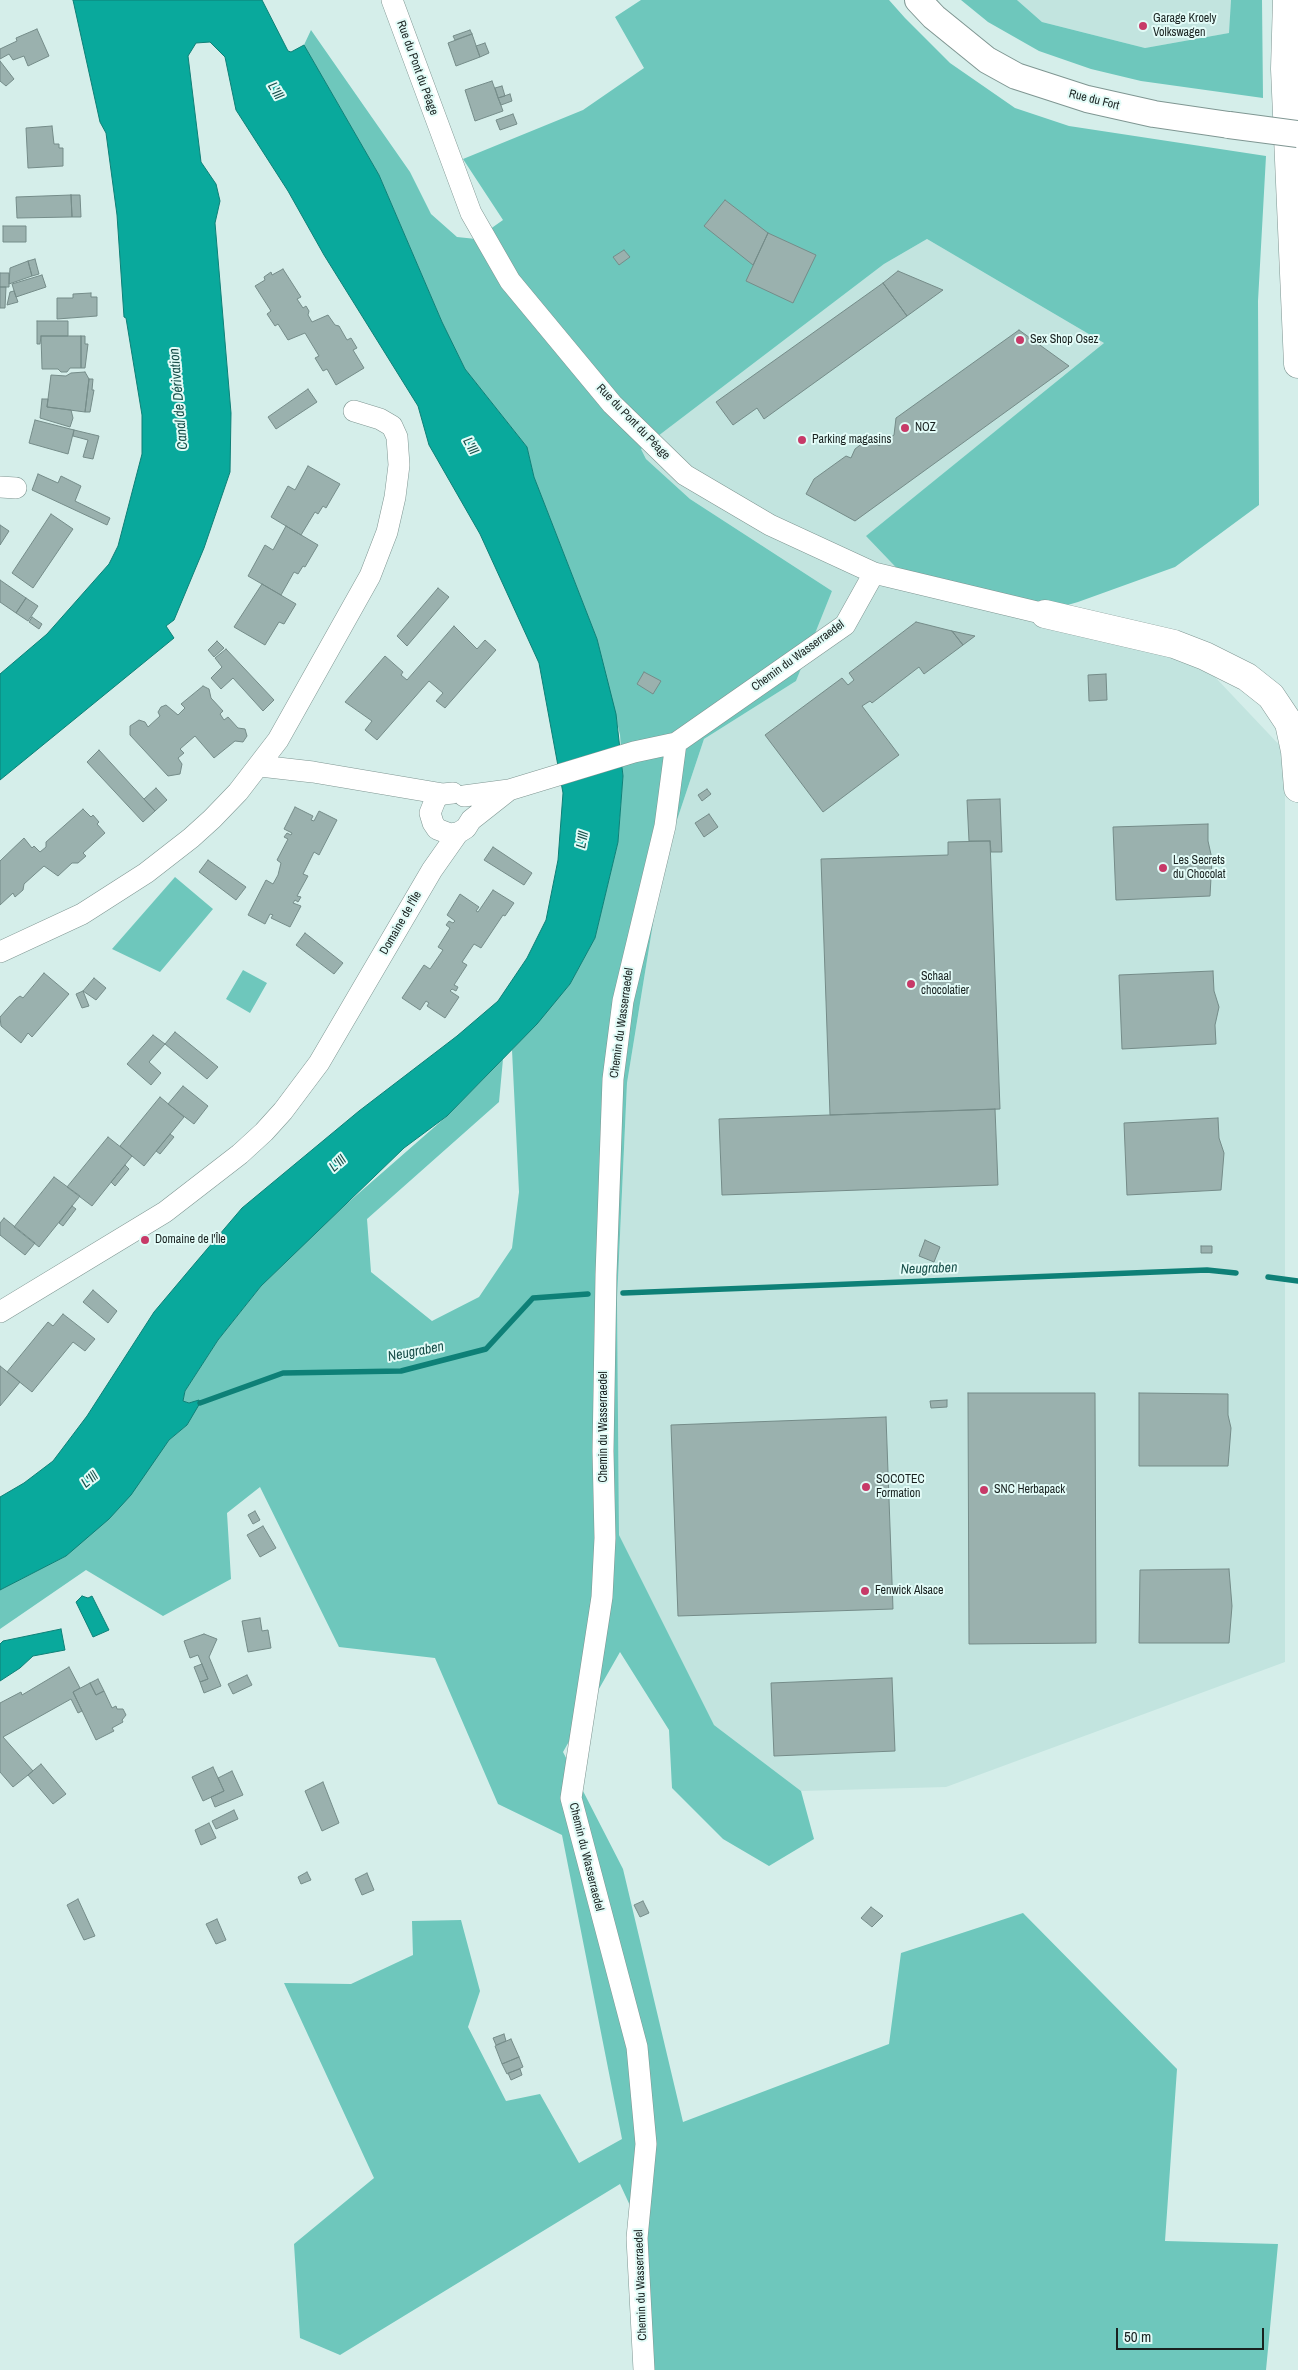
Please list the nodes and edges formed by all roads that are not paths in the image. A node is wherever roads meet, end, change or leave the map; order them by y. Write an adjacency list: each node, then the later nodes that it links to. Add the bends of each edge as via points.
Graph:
1 (392, 0): 7 (street, Rue du Pont du Péage, via 471,213 510,281 612,404 685,475 770,525)
2 (918, 0): 4 (main road, Rue du Fort, bridge, via 987,60 1016,76 1087,99 1154,114)
3 (1287, 0): 5 (highway, via 1285,70)
4 (1298, 134)
5 (1298, 364)
6 (354, 411): 10 (street, via 392,426 397,437 395,497 387,532 355,604)
7 (874, 573): 8 (street, Rue du Pont du Péage); 9 (street, Chemin du Wasserraedel, via 845,625)
8 (1045, 614): 12 (highway, via 1174,644 1247,677 1271,696 1289,723)
9 (676, 743): 13 (street, Domaine de l'Île, via 634,752); 20 (street, Chemin du Wasserraedel, via 665,826 623,1001 613,1079 606,1275 602,1596 570,1798 636,2047 646,2144 637,2238)
10 (260, 766): 11 (street, Domaine de l'Île); 18 (street, via 212,819 146,873 82,914)
11 (395, 787): 14 (street, Domaine de l'Île); 15 (street, Domaine de l'Île)
12 (1298, 788)
13 (509, 790): 14 (street, Domaine de l'Île); 16 (street, Domaine de l'Île)
14 (453, 795): 15 (street, via 436,798); 16 (street, via 469,803 472,811)
15 (434, 821): 16 (street, via 450,834); 17 (street, Domaine de l'Île, via 437,850)
16 (465, 826): 17 (street, Domaine de l'Île)
17 (432, 870): 19 (street, Domaine de l'Île, via 319,1063 264,1132 164,1212)
18 (0, 952)
19 (0, 1312)
20 (644, 2370)

